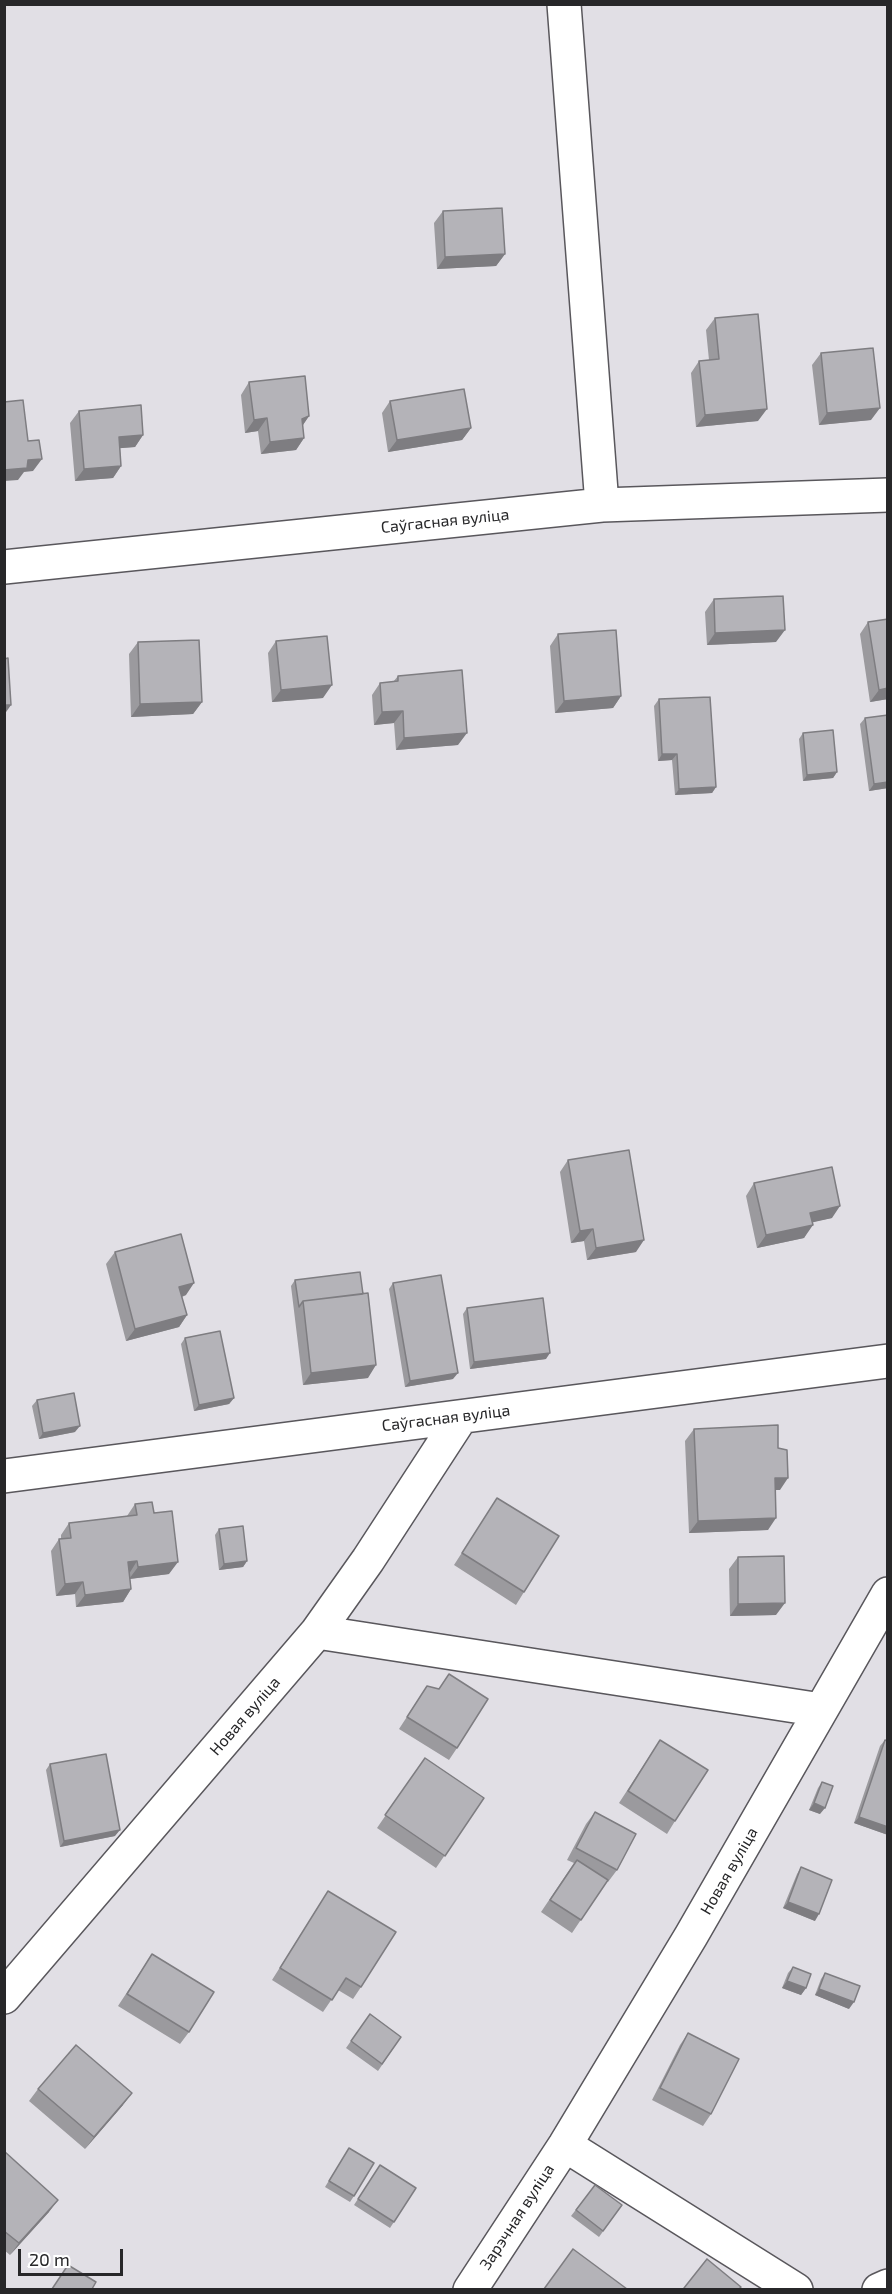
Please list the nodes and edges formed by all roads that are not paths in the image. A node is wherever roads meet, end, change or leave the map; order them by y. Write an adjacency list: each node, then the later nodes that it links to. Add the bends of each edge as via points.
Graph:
1 (564, 4): 3 (street)
2 (888, 495): 3 (street, Саўгасная вуліца)
3 (602, 505): 4 (street, Саўгасная вуліца)
4 (4, 567)
5 (888, 1361): 6 (street, Саўгасная вуліца)
6 (461, 1417): 7 (street, Саўгасная вуліца); 9 (street, Новая вуліца)
7 (4, 1476)
8 (888, 1594): 10 (street, Новая вуліца)
9 (317, 1632): 10 (street); 11 (street, Новая вуліца)
10 (821, 1710): 12 (street, Новая вуліца, via 691,1936)
11 (4, 1997)
12 (564, 2145): 14 (street, Зарэчная вуліца); 15 (street)
13 (888, 2286): 16 (street)
14 (470, 2289)
15 (796, 2289)
16 (879, 2289)

